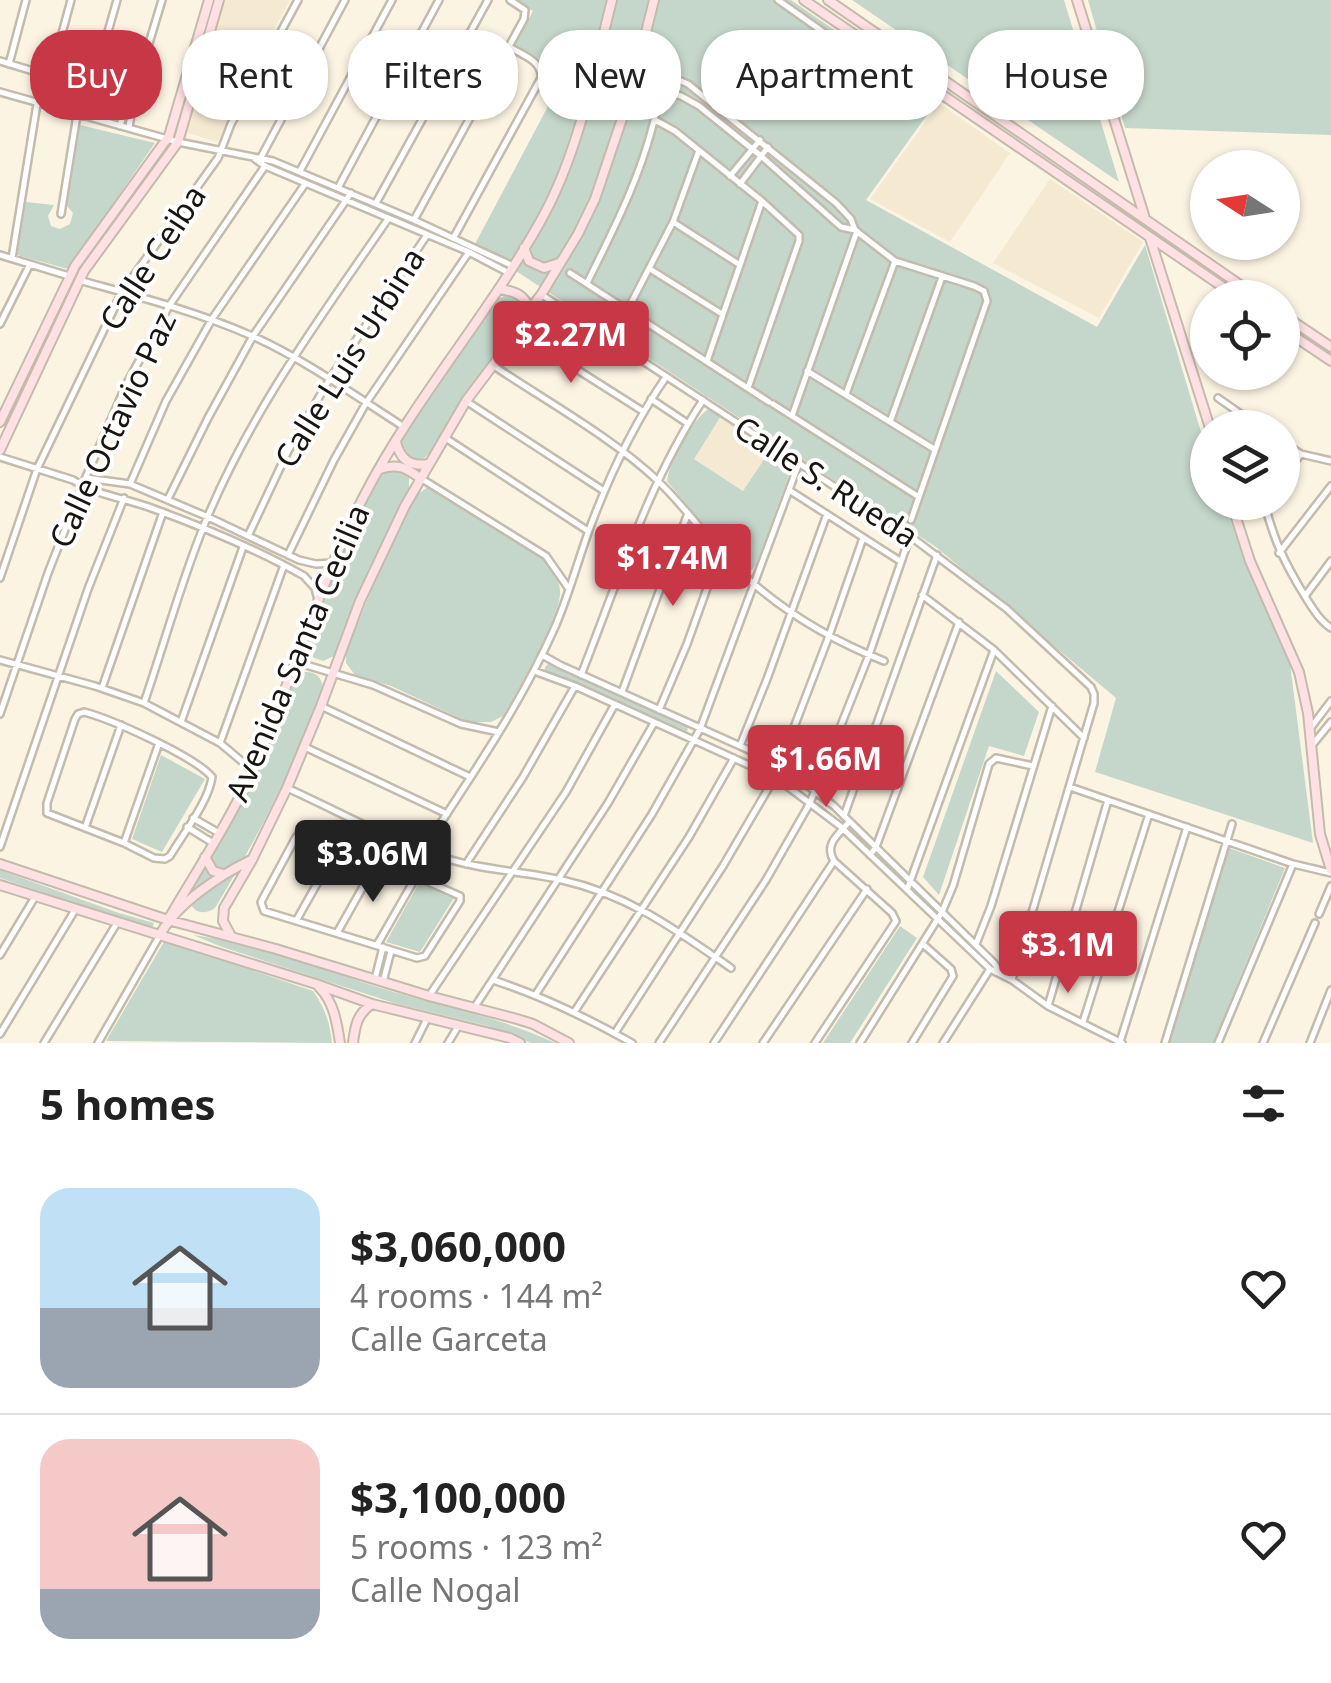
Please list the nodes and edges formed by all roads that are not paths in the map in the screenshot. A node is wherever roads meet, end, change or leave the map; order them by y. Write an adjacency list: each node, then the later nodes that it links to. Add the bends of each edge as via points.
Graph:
1 (26, 0): 29 (street)
2 (71, 0): 19 (street)
3 (116, 0): 20 (street)
4 (209, 0): 49 (street)
5 (219, 0): 51 (street)
6 (298, 0): 55 (street, Calle Ceiba)
7 (345, 0): 57 (street, Calle Octavio Paz)
8 (392, 0): 58 (street)
9 (440, 0): 62 (street)
10 (488, 0): 66 (street)
11 (510, 0): 22 (street, via 525,10)
12 (612, 0): 23 (street, Avenida Santa Cecilia)
13 (654, 0): 24 (street, Avenida Santa Cecilia)
14 (778, 0): 25 (street)
15 (804, 0): 26 (street)
16 (828, 0): 68 (street)
17 (1077, 0): 68 (street)
18 (160, 1): 21 (street)
19 (63, 30)
20 (108, 30)
21 (152, 30)
22 (518, 30)
23 (604, 30)
24 (646, 30)
25 (821, 30)
26 (847, 30)
27 (518, 52): 42 (street, via 542,71)
28 (0, 61): 29 (street)
29 (9, 64): 30 (street)
30 (30, 70)
31 (681, 81): 50 (street)
32 (0, 92): 35 (street)
33 (948, 97): 75 (street)
34 (681, 98): 53 (street)
35 (30, 102)
36 (34, 120): 80 (street)
37 (77, 120): 67 (street)
38 (99, 120): 47 (street)
39 (123, 120): 47 (street)
40 (130, 120): 48 (street)
41 (469, 120): 70 (street)
42 (518, 120)
43 (518, 120): 74 (street)
44 (579, 120): 76 (street, Avenida Santa Cecilia, via 565,168)
45 (621, 120): 82 (street, Avenida Santa Cecilia, via 596,199)
46 (654, 120): 54 (street); 93 (street, via 631,190)
47 (120, 126): 48 (street)
48 (129, 128): 49 (street)
49 (167, 139): 51 (street); 90 (street, via 101,228)
50 (760, 140): 52 (street); 53 (street)
51 (178, 142): 55 (street); 90 (street)
52 (768, 147): 56 (street); 72 (street, via 836,203)
53 (752, 149): 56 (street); 59 (street)
54 (699, 151): 59 (street); 71 (street)
55 (220, 152): 57 (street); 95 (street, Calle Ceiba)
56 (761, 156): 61 (street); 72 (street, via 841,227)
57 (260, 161): 58 (street); 60 (street); 97 (street, Calle Octavio Paz)
58 (300, 171): 62 (street)
59 (730, 176): 61 (street)
60 (305, 184): 65 (street); 101 (street)
61 (740, 184): 64 (street)
62 (338, 188): 63 (street)
63 (350, 193): 65 (street); 66 (street)
64 (762, 201): 84 (street); 115 (street, via 799,241)
65 (346, 202): 69 (street); 105 (street)
66 (376, 203): 70 (street)
67 (61, 214)
68 (1144, 217): 75 (street); 92 (street)
69 (388, 219): 73 (street); 108 (street)
70 (414, 220): 74 (street)
71 (673, 222): 84 (street); 86 (street)
72 (856, 230): 81 (street); 112 (street)
73 (427, 235): 77 (street); 114 (street, Calle Luis Urbina)
74 (454, 237): 77 (street)
75 (1150, 237): 79 (street); 85 (street)
76 (524, 248): 82 (street, via 529,261 544,268); 87 (street, Avenida Santa Cecilia)
77 (470, 249): 87 (street); 120 (street)
78 (0, 255): 80 (street)
79 (1176, 255): 85 (street); 91 (street)
80 (12, 258): 83 (street)
81 (895, 261): 89 (street); 116 (street)
82 (560, 262): 96 (street, Avenida Santa Cecilia)
83 (30, 264): 90 (street); 102 (street)
84 (740, 265): 100 (street)
85 (1159, 266): 122 (street)
86 (650, 268): 98 (street); 100 (street)
87 (511, 270): 94 (street, Avenida Santa Cecilia)
88 (570, 273): 93 (street)
89 (942, 277): 127 (street); 132 (street, via 974,286 986,301)
90 (74, 278): 95 (street); 126 (street); 134 (street)
91 (1212, 280)
92 (1233, 280)
93 (587, 283): 98 (street)
94 (500, 289): 99 (street, via 524,297); 129 (street, Avenida Santa Cecilia)
95 (122, 292): 97 (street); 140 (street, Calle Ceiba)
96 (541, 295): 99 (street, Avenida Santa Cecilia); 113 (street, Calle S. Rueda)
97 (169, 306): 101 (street); 141 (street, Calle Octavio Paz)
98 (628, 309): 109 (street)
99 (530, 310): 104 (street, Avenida Santa Cecilia)
100 (722, 314): 109 (street)
101 (212, 319): 105 (street); 145 (street)
102 (0, 324)
103 (1300, 326): 107 (street)
104 (518, 332): 111 (street, Avenida Santa Cecilia); 124 (street)
105 (252, 336): 108 (street); 152 (street)
106 (1300, 340): 110 (street)
107 (1331, 347)
108 (292, 357): 114 (street); 156 (street)
109 (707, 361): 115 (street)
110 (1331, 361)
111 (494, 366): 121 (street, Avenida Santa Cecilia); 133 (street)
112 (807, 371): 116 (street); 125 (street)
113 (666, 376): 118 (street); 119 (street, Calle S. Rueda)
114 (329, 380): 120 (street); 162 (street, Calle Luis Urbina)
115 (748, 388): 125 (street)
116 (846, 396): 127 (street)
117 (1218, 398): 123 (street)
118 (651, 400): 124 (street); 128 (street)
119 (703, 400): 128 (street); 138 (street, Calle S. Rueda)
120 (366, 402): 129 (street); 168 (street)
121 (466, 402): 130 (street, Avenida Santa Cecilia); 149 (street)
122 (1204, 410)
123 (1234, 410)
124 (644, 412): 133 (street)
125 (792, 416): 150 (street)
126 (0, 422)
127 (890, 422): 132 (street)
128 (688, 423): 144 (street)
129 (404, 427): 131 (street, Avenida Santa Cecilia)
130 (444, 437): 137 (street, Avenida Santa Cecilia); 161 (street)
131 (396, 442): 137 (street, via 406,461); 139 (street, Avenida Santa Cecilia)
132 (934, 449): 150 (street)
133 (622, 451): 144 (street); 149 (street)
134 (0, 454): 140 (street)
135 (1301, 454): 136 (street)
136 (1331, 461)
137 (428, 464): 142 (street, Avenida Santa Cecilia)
138 (799, 464): 148 (street); 163 (street, Calle S. Rueda)
139 (380, 468): 142 (street, via 399,465); 171 (street, Avenida Santa Cecilia)
140 (37, 469): 143 (street); 174 (street, Calle Ceiba)
141 (86, 478): 143 (street); 145 (street); 146 (street, Calle Octavio Paz)
142 (420, 478): 176 (street, via 546,556); 192 (street, Avenida Santa Cecilia)
143 (73, 480): 146 (street)
144 (657, 480): 154 (street); 193 (street)
145 (130, 484): 152 (street)
146 (82, 486): 151 (street); 190 (street, Calle Octavio Paz)
147 (1331, 486): 167 (street)
148 (789, 490): 155 (street); 175 (street)
149 (604, 491): 161 (street)
150 (920, 497): 157 (street)
151 (124, 498): 153 (street); 194 (street)
152 (168, 499): 156 (street)
153 (163, 512): 160 (street); 196 (street)
154 (688, 512): 166 (street); 197 (street)
155 (826, 514): 164 (street); 180 (street)
156 (208, 517): 160 (street); 162 (street)
157 (911, 520)
158 (1237, 520): 211 (street, via 1298,672)
159 (1270, 520): 167 (street)
160 (202, 528): 165 (street); 199 (street)
161 (588, 532): 176 (street)
162 (248, 536): 168 (street)
163 (910, 536): 169 (street, Calle S. Rueda); 172 (street)
164 (864, 538): 172 (street); 183 (street)
165 (244, 547): 173 (street); 207 (street)
166 (720, 552): 175 (street); 203 (street)
167 (1280, 553): 178 (street)
168 (288, 555): 171 (street)
169 (937, 556): 177 (street); 213 (street, Calle S. Rueda, via 1007,608 1093,690)
170 (1331, 561): 178 (street)
171 (332, 562): 179 (street, Avenida Santa Cecilia)
172 (901, 562): 186 (street)
173 (284, 566): 179 (street, via 311,582); 215 (street)
174 (0, 578)
175 (754, 585): 180 (street); 210 (street)
176 (569, 590): 185 (street)
177 (922, 595): 181 (street); 234 (street)
178 (1305, 596): 182 (street)
179 (318, 600): 189 (street, Avenida Santa Cecilia)
180 (790, 614): 183 (street); 217 (street)
181 (960, 622): 184 (street); 246 (street)
182 (1331, 628)
183 (829, 636): 186 (street); 221 (street)
184 (994, 650): 202 (street); 261 (street)
185 (542, 655): 191 (street); 193 (street)
186 (868, 655): 188 (street); 228 (street)
187 (0, 660): 190 (street)
188 (884, 661)
189 (296, 662): 192 (street); 223 (street, Avenida Santa Cecilia)
190 (16, 665): 194 (street); 205 (street, Calle Octavio Paz)
191 (534, 671): 195 (street); 212 (street)
192 (333, 673): 201 (street, Avenida Santa Cecilia); 212 (street, via 460,724)
193 (581, 675): 197 (street)
194 (60, 676): 196 (street); 245 (street)
195 (575, 686): 200 (street); 254 (street)
196 (102, 688): 199 (street)
197 (622, 692): 203 (street)
198 (1331, 701): 204 (street)
199 (144, 702): 207 (street)
200 (615, 704): 208 (street); 257 (street)
201 (321, 706): 219 (street, Avenida Santa Cecilia); 225 (street)
202 (1052, 706): 213 (street); 222 (street)
203 (660, 710): 210 (street)
204 (1323, 712): 206 (street); 211 (street)
205 (0, 714)
206 (1331, 721): 218 (street)
207 (181, 722): 215 (street)
208 (655, 722): 214 (street); 260 (street)
209 (120, 725): 216 (street); 239 (street); 239 (street, via 84,712 75,719 46,808 50,816)
210 (700, 729): 214 (street); 217 (street)
211 (1309, 730): 218 (street)
212 (498, 732): 225 (street)
213 (1084, 738): 226 (street)
214 (695, 740): 220 (street); 266 (street)
215 (220, 743): 223 (street)
216 (158, 744): 233 (street, via 212,776); 242 (street)
217 (740, 746): 221 (street)
218 (1311, 747): 256 (street, via 1317,820)
219 (304, 748): 227 (street, Avenida Santa Cecilia); 231 (street)
220 (734, 758): 224 (street); 268 (street)
221 (780, 764): 228 (street)
222 (1033, 766): 271 (street, via 996,758 988,764); 282 (street)
223 (252, 770): 240 (street, Avenida Santa Cecilia)
224 (775, 776): 230 (street); 276 (street)
225 (470, 777): 231 (street)
226 (1070, 787): 229 (street); 289 (street)
227 (287, 788): 247 (street); 250 (street, Avenida Santa Cecilia)
228 (816, 792): 230 (street); 234 (street)
229 (1108, 800): 232 (street); 295 (street)
230 (810, 803): 237 (street); 284 (street)
231 (446, 814): 247 (street)
232 (1149, 814): 238 (street); 299 (street)
233 (193, 818): 236 (street); 240 (street)
234 (846, 819): 237 (street); 246 (street)
235 (1232, 824): 241 (street)
236 (187, 827): 242 (street, via 165,858); 243 (street)
237 (841, 827): 248 (street); 252 (street, via 829,850)
238 (1187, 827): 241 (street); 303 (street)
239 (85, 828): 242 (street)
240 (219, 833): 243 (street, Avenida Santa Cecilia)
241 (1227, 841): 255 (street); 320 (street)
242 (124, 843)
243 (213, 843): 249 (street, Avenida Santa Cecilia)
244 (340, 843): 251 (street); 273 (street); 273 (street, via 300,832 261,905)
245 (0, 847)
246 (876, 848): 248 (street); 261 (street)
247 (423, 850): 254 (street)
248 (870, 854): 265 (street)
249 (205, 857): 258 (street, via 209,868); 272 (street, Avenida Santa Cecilia)
250 (252, 860): 258 (street); 279 (street, Avenida Santa Cecilia, via 224,908)
251 (378, 860): 259 (street); 277 (street)
252 (834, 861): 264 (street); 314 (street)
253 (0, 864): 272 (street)
254 (466, 864): 257 (street)
255 (1292, 864): 256 (street); 321 (street)
256 (1331, 872)
257 (511, 873): 260 (street); 293 (street)
258 (223, 874): 272 (street)
259 (416, 876): 281 (street); 281 (street, via 460,900 422,958)
260 (559, 879): 266 (street); 288 (street)
261 (911, 880): 265 (street); 271 (street)
262 (0, 885): 267 (street)
263 (1331, 886): 269 (street, via 1320,911)
264 (867, 889): 315 (street); 316 (street, via 896,918)
265 (907, 890): 271 (street)
266 (603, 891): 268 (street); 292 (street)
267 (35, 897): 270 (street); 283 (street)
268 (643, 909): 276 (street); 297 (street)
269 (1331, 909)
270 (74, 910): 274 (street); 302 (street)
271 (940, 916): 280 (street); 282 (street)
272 (168, 920): 278 (street, Avenida Santa Cecilia); 279 (street)
273 (296, 921): 277 (street)
274 (117, 923): 278 (street); 304 (street)
275 (1315, 923): 322 (street)
276 (680, 932): 284 (street); 301 (street)
277 (338, 933): 281 (street)
278 (160, 935): 290 (street); 305 (street)
279 (231, 936): 287 (street)
280 (923, 944): 317 (street); 318 (street, via 953,976)
281 (384, 947): 287 (street)
282 (974, 948): 285 (street)
283 (0, 955)
284 (715, 957): 286 (street); 313 (street)
285 (992, 966): 289 (street); 319 (street)
286 (731, 968)
287 (379, 980): 293 (street)
288 (492, 980): 292 (street); 296 (street)
289 (1012, 980): 295 (street)
290 (316, 984): 294 (street); 306 (street, via 334,1013)
291 (1331, 990): 323 (street)
292 (536, 994): 297 (street)
293 (429, 996): 296 (street)
294 (372, 1004): 298 (street); 307 (street, via 357,1018)
295 (1048, 1006): 299 (street)
296 (474, 1008): 311 (street, via 533,1024)
297 (575, 1012): 301 (street)
298 (427, 1018): 300 (street); 308 (street)
299 (1082, 1022): 303 (street)
300 (459, 1025): 309 (street); 310 (street)
301 (614, 1033): 312 (street)
302 (0, 1034)
303 (1120, 1042)
304 (44, 1043)
305 (98, 1043)
306 (340, 1043)
307 (353, 1043)
308 (415, 1043)
309 (448, 1043)
310 (520, 1043)
311 (569, 1043)
312 (632, 1043)
313 (660, 1043)
314 (714, 1043)
315 (763, 1043)
316 (815, 1043)
317 (860, 1043)
318 (912, 1043)
319 (943, 1043)
320 (1166, 1043)
321 (1218, 1043)
322 (1264, 1043)
323 (1310, 1043)

